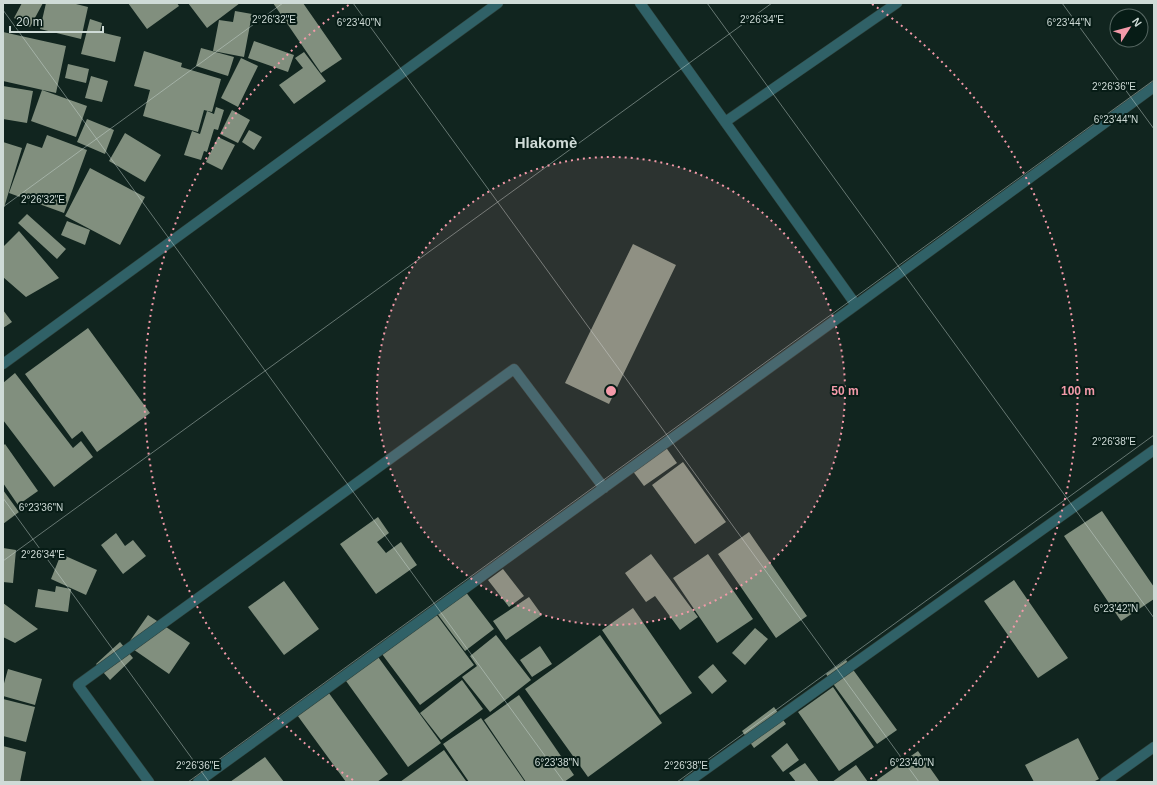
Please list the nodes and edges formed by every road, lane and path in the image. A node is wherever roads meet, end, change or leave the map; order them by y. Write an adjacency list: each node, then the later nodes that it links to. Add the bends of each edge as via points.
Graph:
1 (498, 3): 7 (street)
2 (640, 3): 5 (street)
3 (897, 3): 5 (street)
4 (1154, 86): 6 (street)
5 (725, 122): 6 (street)
6 (856, 305): 9 (street)
7 (3, 364)
8 (1154, 450): 13 (street)
9 (604, 488): 11 (street, via 514,369 78,685); 12 (street)
10 (1154, 747): 14 (street)
11 (149, 782)
12 (198, 782)
13 (688, 782)
14 (1105, 782)

